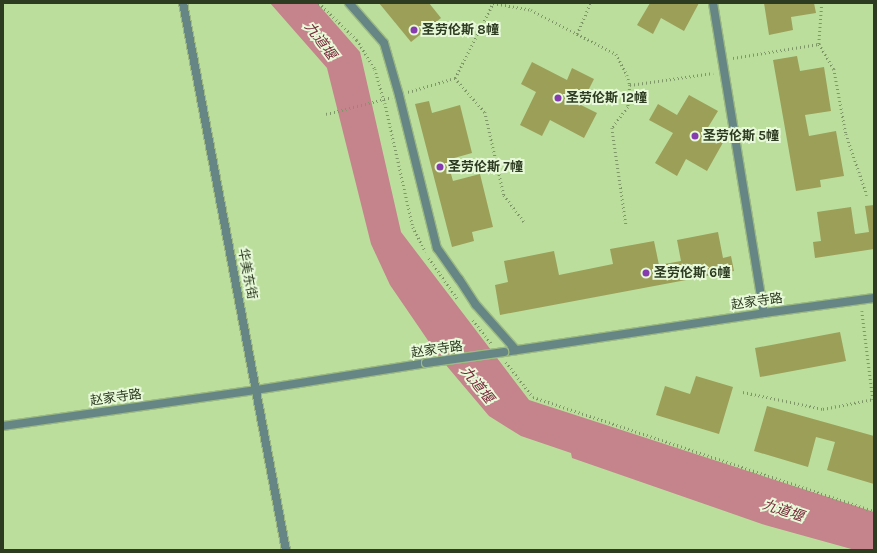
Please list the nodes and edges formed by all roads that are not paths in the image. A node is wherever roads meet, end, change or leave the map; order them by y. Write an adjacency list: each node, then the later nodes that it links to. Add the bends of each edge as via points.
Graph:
1 (183, 3): 7 (street, 华美东街)
2 (349, 3): 6 (street, via 384,43 437,248 476,305)
3 (712, 3): 5 (street)
4 (874, 298): 5 (street, 赵家寺路)
5 (764, 312): 6 (street, 赵家寺路)
6 (516, 350): 7 (street, 赵家寺路, bridge, via 504,356 426,363)
7 (256, 390): 8 (street, 赵家寺路); 9 (street, 华美东街)
8 (3, 426)
9 (286, 550)

